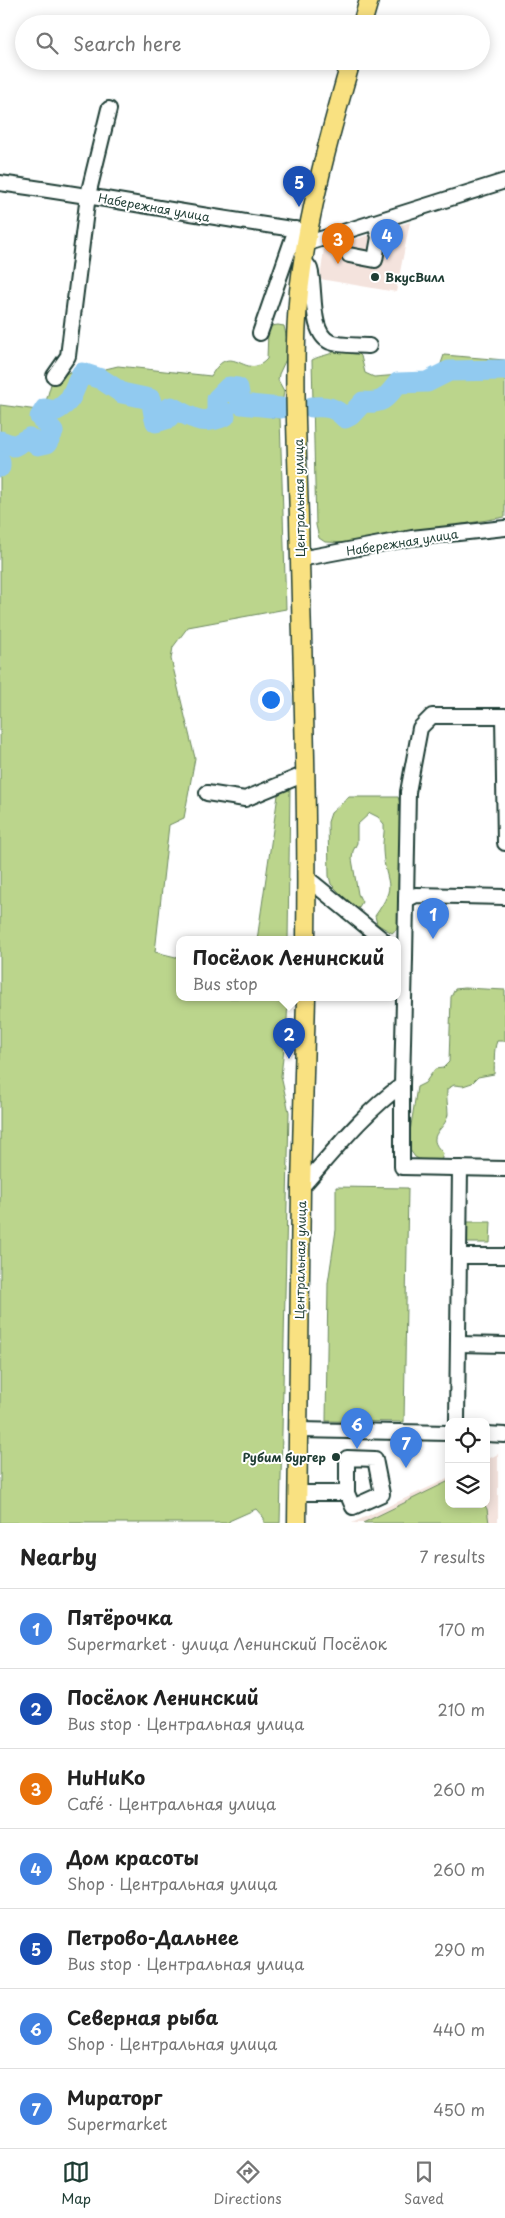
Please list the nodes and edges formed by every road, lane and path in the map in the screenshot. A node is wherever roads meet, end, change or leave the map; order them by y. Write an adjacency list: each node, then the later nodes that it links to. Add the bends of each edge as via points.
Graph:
1 (368, 0): 2 (main road)
2 (364, 15)
3 (348, 70): 9 (main road, Центральная улица)
4 (109, 109): 7 (street)
5 (505, 180): 8 (street)
6 (0, 183): 7 (street, Набережная улица)
7 (88, 195): 9 (street, Набережная улица, via 214,218); 13 (street, via 68,356)
8 (374, 222): 9 (street); 10 (street, via 379,237 374,260)
9 (303, 241): 11 (street); 12 (street, via 323,338 331,342); 15 (main road, Центральная улица, via 297,348)
10 (349, 255)
11 (260, 333)
12 (368, 346)
13 (54, 376)
14 (505, 528): 15 (street, Набережная улица, via 412,538)
15 (300, 559): 17 (main road, Центральная улица)
16 (504, 716): 19 (street); 22 (street, via 432,716 420,728 408,792)
17 (305, 774): 18 (street, via 245,799); 20 (main road, Центральная улица)
18 (207, 793)
19 (505, 843)
20 (307, 878): 23 (main road, Центральная улица); 24 (street)
21 (505, 897): 22 (street, via 416,895)
22 (406, 900): 25 (street)
23 (306, 936)
24 (378, 936)
25 (401, 955): 27 (street)
26 (306, 1001): 30 (main road, Центральная улица)
27 (402, 1084): 28 (street, via 402,1167); 30 (street, via 351,1131)
28 (460, 1168): 29 (street); 31 (street)
29 (505, 1169)
30 (301, 1188): 36 (main road, Центральная улица)
31 (458, 1256): 32 (street); 33 (street)
32 (505, 1256)
33 (458, 1344): 34 (street); 35 (street)
34 (505, 1345)
35 (457, 1418)
36 (299, 1430): 37 (street); 40 (main road, Центральная улица)
37 (445, 1433)
38 (490, 1434): 39 (street)
39 (505, 1435)
40 (298, 1493): 41 (street); 42 (main road, Центральная улица)
41 (346, 1493)
42 (297, 1523)

